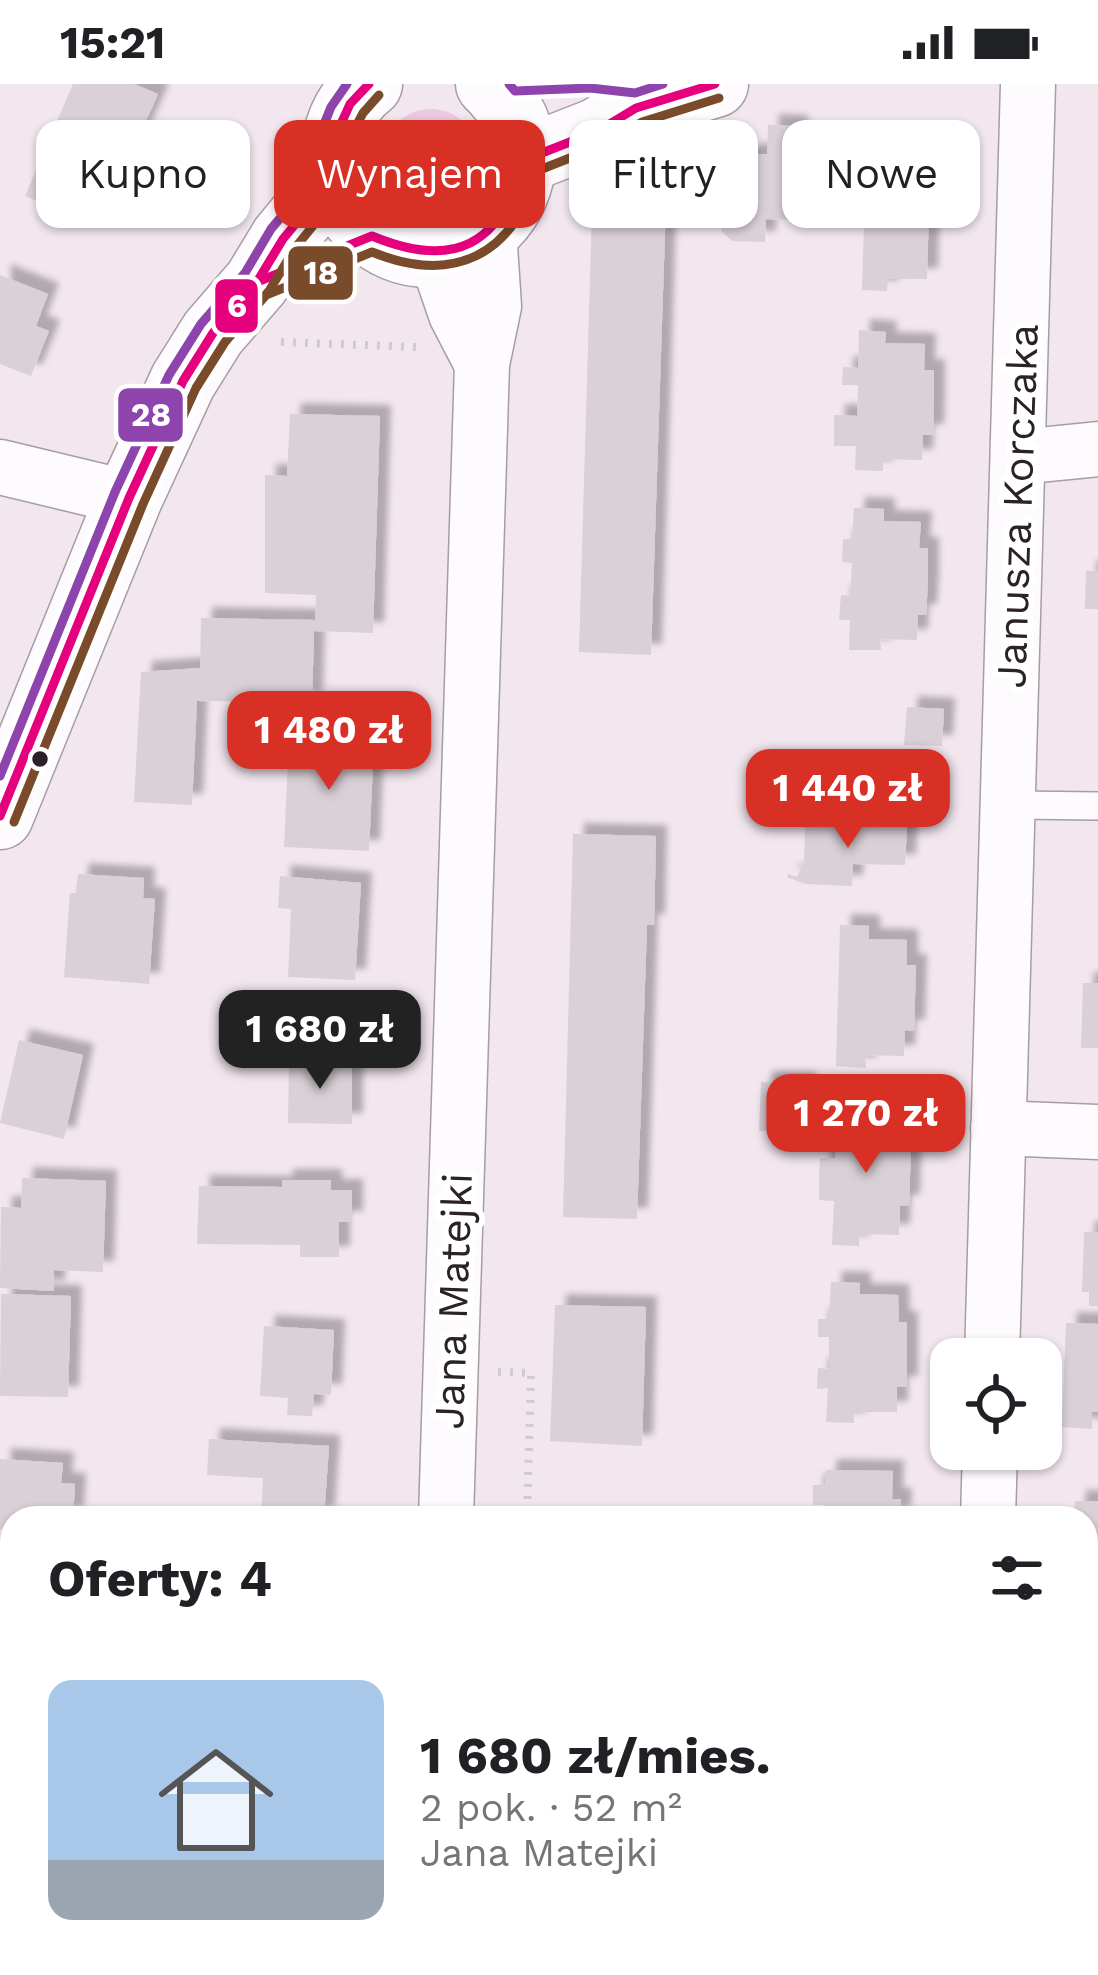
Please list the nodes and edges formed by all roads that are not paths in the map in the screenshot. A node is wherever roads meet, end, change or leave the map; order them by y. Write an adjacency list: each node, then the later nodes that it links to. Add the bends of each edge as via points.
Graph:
1 (369, 84): 5 (street)
2 (716, 84): 4 (street, via 636,108 598,131)
3 (1028, 84): 12 (street, Janusza Korczaka)
4 (507, 117): 9 (street, via 519,187 507,211)
5 (341, 120)
6 (292, 228): 10 (street)
7 (365, 228): 8 (street)
8 (372, 236): 9 (street, via 413,252); 10 (street)
9 (462, 242): 22 (street, Jana Matejki)
10 (268, 312): 14 (street, via 213,333)
11 (1098, 449): 12 (street)
12 (1019, 457): 15 (street, Janusza Korczaka)
13 (0, 467): 14 (street)
14 (129, 498): 17 (street)
15 (1008, 805): 16 (lane); 18 (street, Janusza Korczaka)
16 (1098, 806)
17 (0, 817)
18 (998, 1128): 19 (street); 20 (street, Janusza Korczaka)
19 (1098, 1132)
20 (993, 1338)
21 (989, 1470): 23 (street)
22 (446, 1506)
23 (988, 1506)

